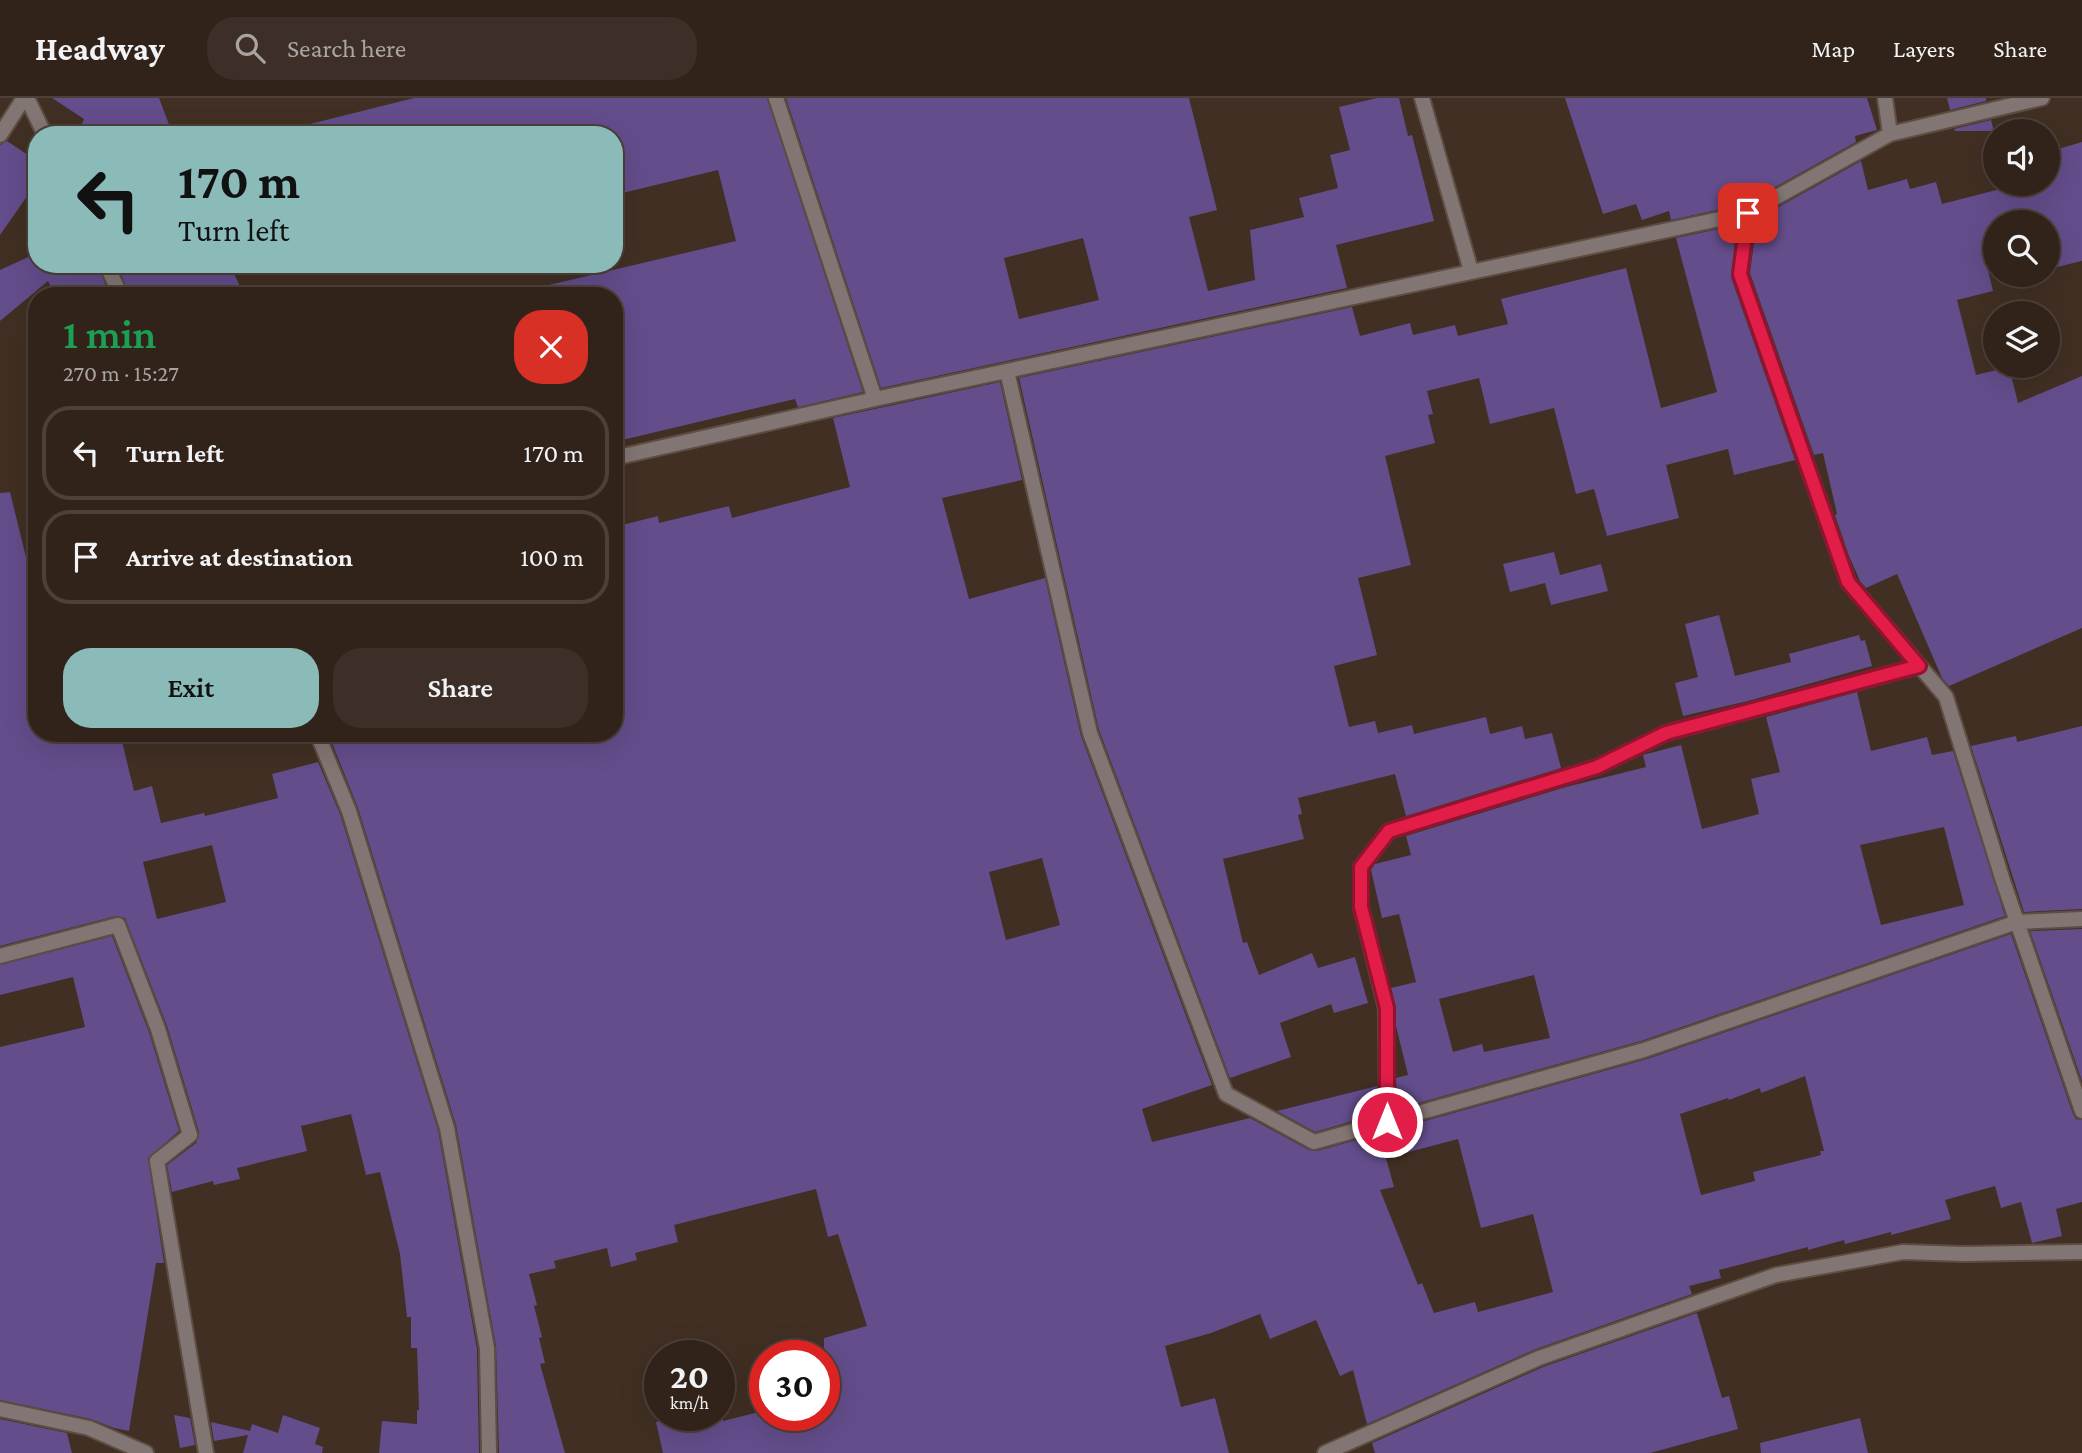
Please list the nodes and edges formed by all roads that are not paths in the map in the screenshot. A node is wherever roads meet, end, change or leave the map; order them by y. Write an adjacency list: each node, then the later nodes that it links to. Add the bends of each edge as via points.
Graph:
1 (26, 98): 6 (street); 8 (street)
2 (776, 98): 12 (street)
3 (1422, 98): 10 (street)
4 (1885, 98): 7 (street)
5 (2042, 98): 7 (street)
6 (40, 126)
7 (1890, 134): 9 (street)
8 (0, 135)
9 (1748, 213): 10 (street); 14 (street, via 1740,274 1848,582)
10 (1471, 271): 11 (street)
11 (1007, 371): 12 (street); 20 (street, via 1090,733 1226,1094 1314,1142)
12 (875, 399): 13 (street)
13 (623, 456)
14 (1919, 666): 17 (street, via 1945,697); 20 (street, via 1666,733 1597,767 1389,831 1361,867 1361,907 1387,1008)
15 (321, 742): 25 (street, via 349,811 447,1128 487,1348)
16 (2082, 919): 17 (street)
17 (2017, 922): 19 (street); 20 (street, via 1644,1050)
18 (0, 956): 24 (street, via 118,925 158,1029 190,1135 157,1161)
19 (2082, 1111)
20 (1387, 1122)
21 (2082, 1252): 26 (street, via 1903,1252 1776,1275 1539,1357)
22 (0, 1409): 23 (street, via 89,1427)
23 (146, 1453)
24 (206, 1453)
25 (489, 1453)
26 (1325, 1453)

